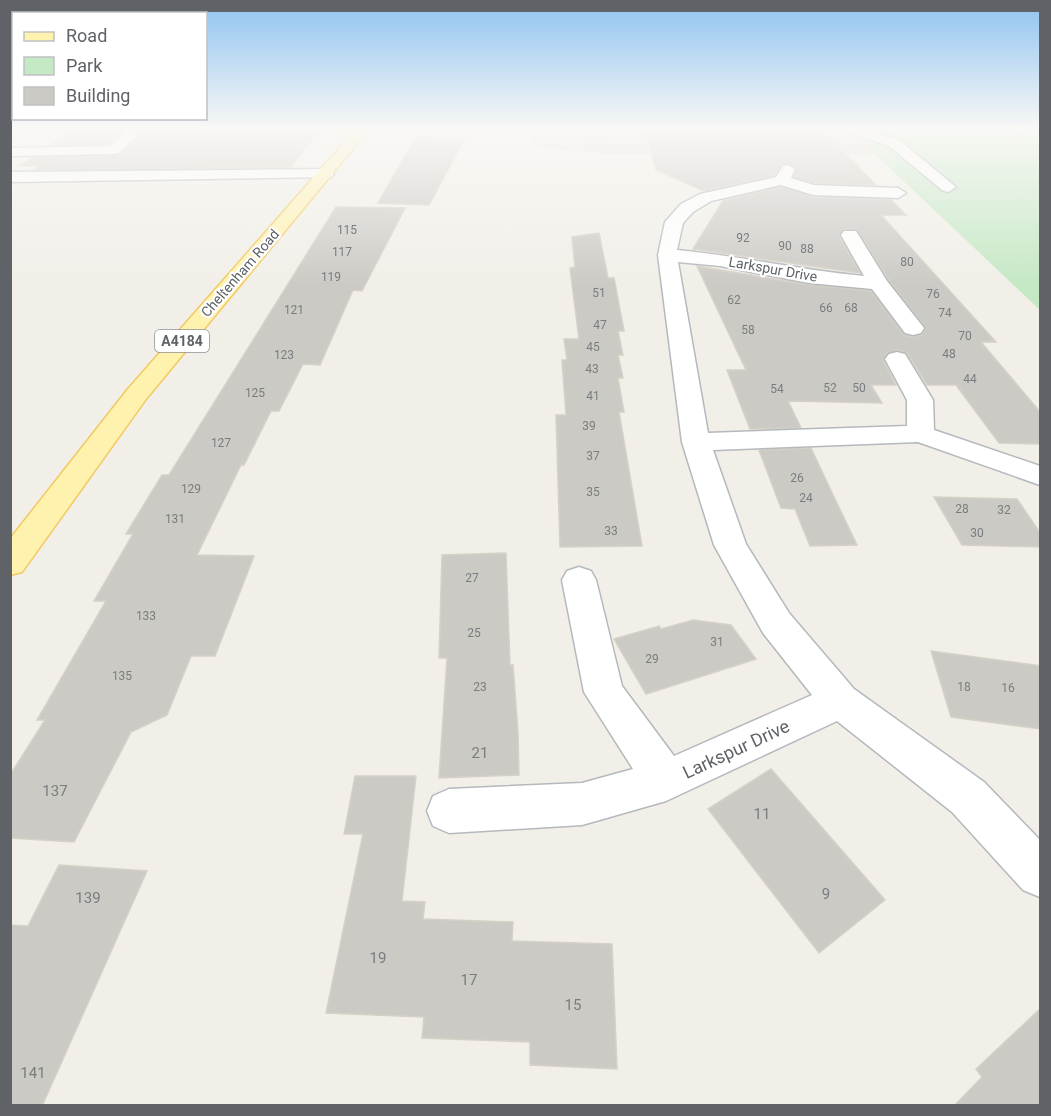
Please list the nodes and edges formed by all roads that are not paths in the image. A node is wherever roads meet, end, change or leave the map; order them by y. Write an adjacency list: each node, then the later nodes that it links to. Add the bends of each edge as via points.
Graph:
1 (321, 180): 15 (main road, Cheltenham Road / A4184, via 137,394)
2 (767, 180): 8 (street, via 706,197 687,208 674,222)
3 (794, 180): 6 (street, via 813,190)
4 (940, 180): 5 (street)
5 (948, 187)
6 (898, 193)
7 (850, 235): 9 (street)
8 (667, 255): 9 (street, Larkspur Drive, via 720,260 809,277); 13 (street)
9 (878, 283): 10 (street)
10 (913, 328)
11 (897, 358): 12 (street, via 920,400)
12 (921, 434): 13 (street); 14 (street)
13 (696, 442): 17 (street, via 729,545 776,623)
14 (1041, 476)
15 (10, 563)
16 (579, 580): 18 (street, Larkspur Drive, via 604,692)
17 (840, 701): 18 (street, Larkspur Drive); 20 (street, via 968,797)
18 (666, 781): 19 (street, via 582,804)
19 (449, 812)
20 (1041, 873)

